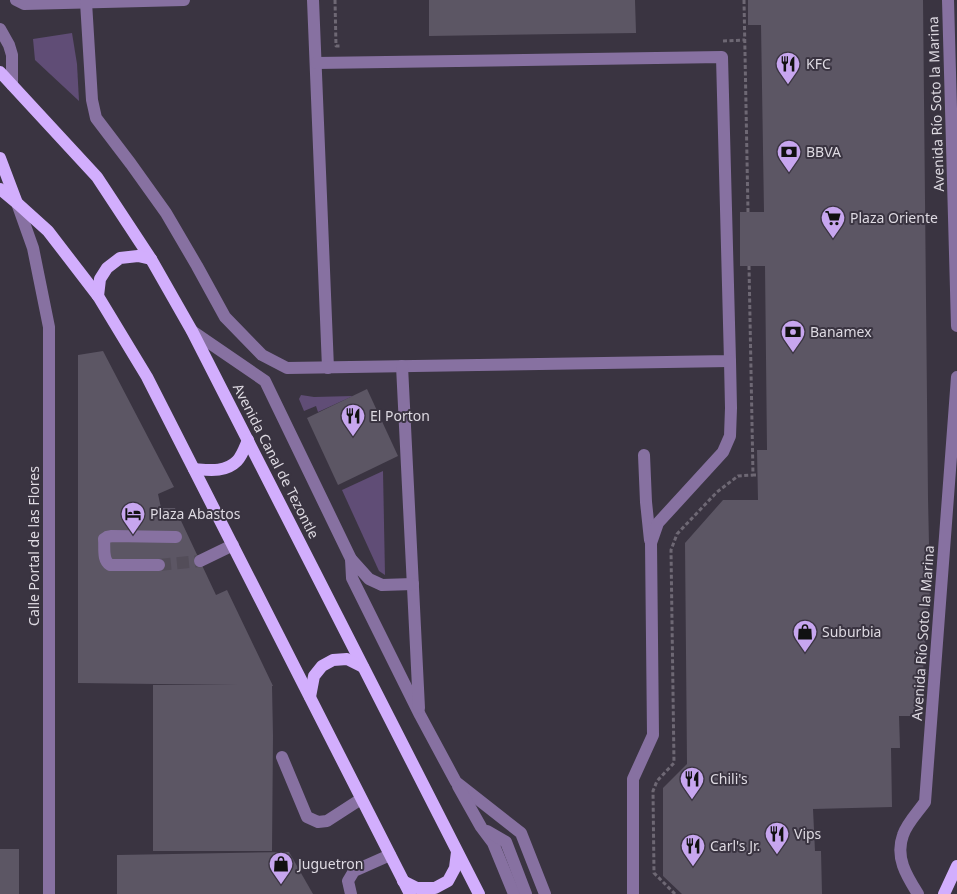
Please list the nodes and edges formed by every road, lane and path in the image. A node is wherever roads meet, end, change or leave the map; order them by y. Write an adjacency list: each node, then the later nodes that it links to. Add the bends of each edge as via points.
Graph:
1 (16, 0): 8 (street, via 24,4)
2 (184, 0): 7 (street)
3 (313, 0): 13 (street)
4 (335, 0): 12 (path, via 336,46)
5 (744, 0): 10 (path)
6 (948, 0): 23 (street, Avenida Río Soto la Marina)
7 (108, 1): 8 (street)
8 (86, 2): 27 (street, via 96,118 166,213 224,317 262,355 287,368)
9 (0, 29): 15 (street, via 12,55)
10 (745, 40): 11 (path); 19 (path)
11 (715, 41)
12 (346, 46)
13 (316, 63): 25 (street, via 722,57); 27 (street)
14 (0, 72): 15 (main road, Avenida Canal de Tezontle)
15 (12, 85): 20 (main road, Avenida Canal de Tezontle, via 98,177)
16 (0, 158): 18 (main road)
17 (0, 190): 18 (main road)
18 (17, 203): 22 (main road, via 48,231); 52 (street, Calle Portal de las Flores, via 33,248 49,327)
19 (748, 212)
20 (151, 259): 22 (main road, via 138,256 120,258 107,268 100,279); 24 (main road, Avenida Canal de Tezontle)
21 (749, 266): 50 (path, via 755,475 738,476 717,492 677,534 671,550 674,763 657,780 653,790 654,873)
22 (98, 296): 31 (main road, via 147,377)
23 (957, 326)
24 (192, 330): 29 (main road, Avenida Canal de Tezontle); 35 (street, via 265,381)
25 (730, 361): 26 (street); 33 (street, via 730,436 723,452 658,523)
26 (402, 366): 27 (street); 38 (street)
27 (328, 368)
28 (957, 377): 51 (street, Avenida Río Soto la Marina, via 925,802 903,834 900,850 903,868)
29 (248, 440): 31 (main road, via 237,461 228,467 213,471); 39 (main road, Avenida Canal de Tezontle)
30 (644, 455): 33 (street)
31 (194, 469): 34 (main road)
32 (176, 537): 37 (street, via 107,536 104,539 105,558 110,565)
33 (650, 542): 59 (street, via 653,736 634,779)
34 (233, 545): 36 (street); 40 (main road)
35 (350, 559): 38 (street, via 369,579 382,586); 41 (street, via 352,578)
36 (200, 561)
37 (159, 564)
38 (413, 584): 41 (street)
39 (363, 668): 40 (main road, via 347,659 333,660 322,666 314,676); 46 (main road, Avenida Canal de Tezontle)
40 (310, 697): 44 (main road)
41 (420, 716): 43 (street)
42 (282, 757): 44 (street, via 307,817 318,822 327,820)
43 (456, 782): 45 (street); 58 (street, via 521,833)
44 (362, 799): 47 (main road)
45 (481, 827): 56 (street, via 494,843); 57 (street, via 506,842)
46 (457, 851): 49 (main road, via 455,868 448,880 435,888 417,888); 55 (main road, Avenida Canal de Tezontle)
47 (390, 855): 49 (main road); 53 (street, via 354,871 348,881)
48 (957, 866): 62 (main road)
49 (403, 881): 54 (main road)
50 (670, 889): 60 (path); 61 (path)
51 (914, 889)
52 (49, 894)
53 (351, 894)
54 (410, 894)
55 (479, 894)
56 (514, 894)
57 (526, 894)
58 (545, 894)
59 (633, 894)
60 (669, 894)
61 (675, 894)
62 (944, 894)

